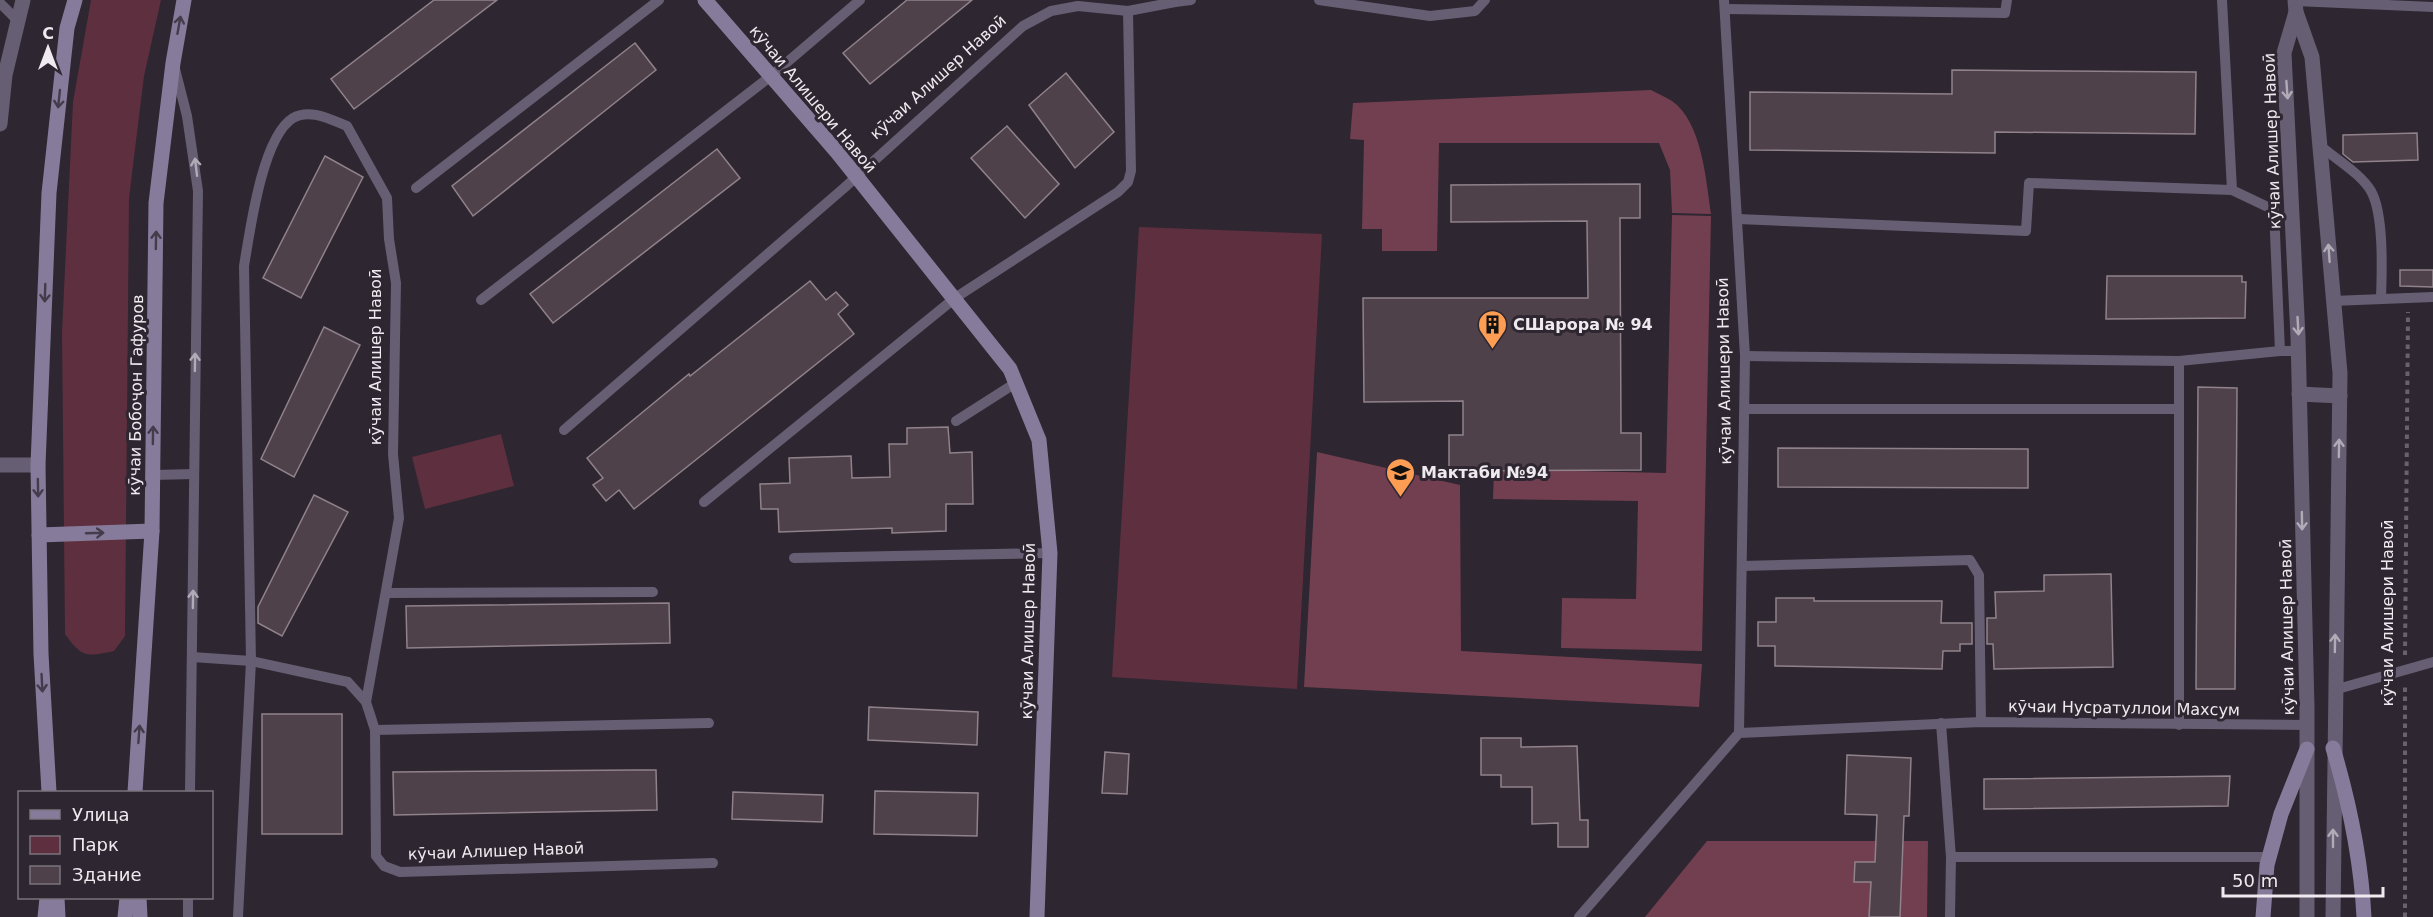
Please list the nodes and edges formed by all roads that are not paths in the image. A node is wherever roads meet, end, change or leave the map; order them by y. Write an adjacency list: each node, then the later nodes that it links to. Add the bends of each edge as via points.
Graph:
1 (23, 0): 18 (street)
2 (75, 0): 45 (main road, one-way to 45, via 68,28 49,193)
3 (184, 0): 19 (main road, кӯчаи Бобоҷон Гафуров, one-way to 3)
4 (659, 0): 24 (lane)
5 (705, 0): 20 (main road, кӯчаи Алишери Навоӣ)
6 (860, 0): 20 (lane)
7 (1191, 0): 12 (lane, кӯчаи Алишер Навоӣ)
8 (1319, 0): 9 (lane, via 1430,16 1474,11)
9 (1485, 0)
10 (2007, 0): 14 (lane, via 2005,14)
11 (2222, 0): 25 (lane)
12 (1175, 1): 17 (lane, кӯчаи Алишер Навоӣ)
13 (0, 3): 18 (lane)
14 (1724, 4): 26 (lane, кӯчаи Алишери Навоӣ)
15 (2296, 4): 16 (lane); 22 (street, via 2312,57); 34 (street, кӯчаи Алишер Навоӣ, one-way to 34, via 2284,53)
16 (2433, 7)
17 (1128, 11): 23 (lane, кӯчаи Алишер Навоӣ, via 1078,6 1051,11 1023,26); 29 (lane, via 1128,182)
18 (16, 19): 21 (street)
19 (173, 63): 46 (lane, one-way to 19, via 198,191 188,116); 47 (main road, кӯчаи Бобоҷон Гафуров, one-way to 19, via 156,203)
20 (771, 76): 23 (main road, кӯчаи Алишери Навоӣ); 31 (lane)
21 (0, 124)
22 (2322, 147): 30 (lane, via 2362,181 2376,203 2382,258); 32 (street, one-way to 22)
23 (855, 176): 27 (main road, кӯчаи Алишери Навоӣ); 43 (lane, кӯчаи Алишер Навоӣ)
24 (416, 188)
25 (2232, 189): 26 (lane, кӯчаи Алишер Навоӣ, via 2029,183 2025,231); 33 (lane, кӯчаи Алишер Навоӣ, via 2274,210)
26 (1738, 219): 35 (lane, кӯчаи Алишери Навоӣ)
27 (893, 222): 29 (main road, кӯчаи Алишер Навоӣ)
28 (2433, 297): 30 (lane)
29 (955, 298): 37 (main road, кӯчаи Алишер Навоӣ, via 1010,369); 48 (lane)
30 (2381, 298): 32 (lane)
31 (481, 300)
32 (2332, 301): 39 (street)
33 (2280, 351): 34 (lane); 36 (lane)
34 (2299, 351): 38 (street, кӯчаи Алишер Навоӣ)
35 (1745, 356): 36 (lane); 40 (lane, кӯчаи Алишери Навоӣ)
36 (2179, 361): 41 (lane)
37 (1014, 384): 42 (lane); 51 (main road, кӯчаи Алишер Навоӣ, via 1039,440)
38 (2299, 394): 39 (street); 65 (street, кӯчаи Алишер Навоӣ, one-way to 65)
39 (2340, 396): 59 (street, one-way to 39)
40 (1745, 409): 41 (lane); 53 (lane, кӯчаи Алишери Навоӣ)
41 (2179, 409): 64 (lane)
42 (956, 421)
43 (564, 430)
44 (0, 465): 45 (street)
45 (38, 465): 50 (main road, one-way to 50)
46 (194, 474): 47 (lane); 56 (lane, one-way to 46)
47 (153, 476): 49 (main road, кӯчаи Бобоҷон Гафуров)
48 (704, 502)
49 (152, 531): 50 (main road, one-way to 49); 71 (main road, кӯчаи Бобоҷон Гафуров, one-way to 49)
50 (39, 535): 70 (main road, one-way to 70)
51 (1050, 553): 52 (lane); 88 (main road, кӯчаи Алишер Навоӣ)
52 (794, 558)
53 (1742, 566): 61 (lane, via 1970,560 1979,575); 67 (lane, кӯчаи Алишери Навоӣ)
54 (652, 592): 55 (lane)
55 (387, 593): 57 (lane, кӯчаи Алишер Навоӣ, via 399,518 393,454 396,283 387,198 347,126 313,114 294,118 278,134 254,205 244,266); 60 (lane, кӯчаи Алишер Навоӣ)
56 (192, 657): 57 (lane); 72 (lane)
57 (251, 661): 60 (lane, кӯчаи Алишер Навоӣ, via 348,682); 87 (lane, кӯчаи Алишер Навоӣ)
58 (2433, 662): 59 (lane)
59 (2334, 690): 69 (street)
60 (366, 702): 66 (lane, кӯчаи Алишер Навоӣ)
61 (1981, 722): 63 (lane, кӯчаи Нусратуллои Махсум); 64 (lane, кӯчаи Нусратуллои Махсум)
62 (709, 723): 66 (lane)
63 (1941, 723): 67 (lane, кӯчаи Нусратуллои Махсум); 73 (lane)
64 (2179, 725): 65 (lane, кӯчаи Нусратуллои Махсум)
65 (2307, 725): 68 (street, кӯчаи Алишер Навоӣ)
66 (375, 730): 75 (lane, кӯчаи Алишер Навоӣ, via 376,856 384,866 400,872)
67 (1739, 733): 81 (lane)
68 (2307, 748): 74 (main road, via 2281,814); 91 (street, кӯчаи Алишер Навоӣ)
69 (2333, 748): 92 (street, one-way to 69); 93 (main road, via 2351,808)
70 (49, 791)
71 (135, 791)
72 (190, 791)
73 (1951, 857): 74 (lane); 89 (lane)
74 (2270, 857): 90 (main road)
75 (712, 863)
76 (47, 899): 82 (main road)
77 (57, 899): 83 (main road)
78 (127, 899): 84 (main road)
79 (139, 899): 85 (main road)
80 (188, 899): 86 (lane)
81 (1582, 913)
82 (45, 917)
83 (58, 917)
84 (125, 917)
85 (140, 917)
86 (188, 917)
87 (238, 917)
88 (1037, 917)
89 (1950, 917)
90 (2263, 917)
91 (2307, 917)
92 (2333, 917)
93 (2364, 917)

